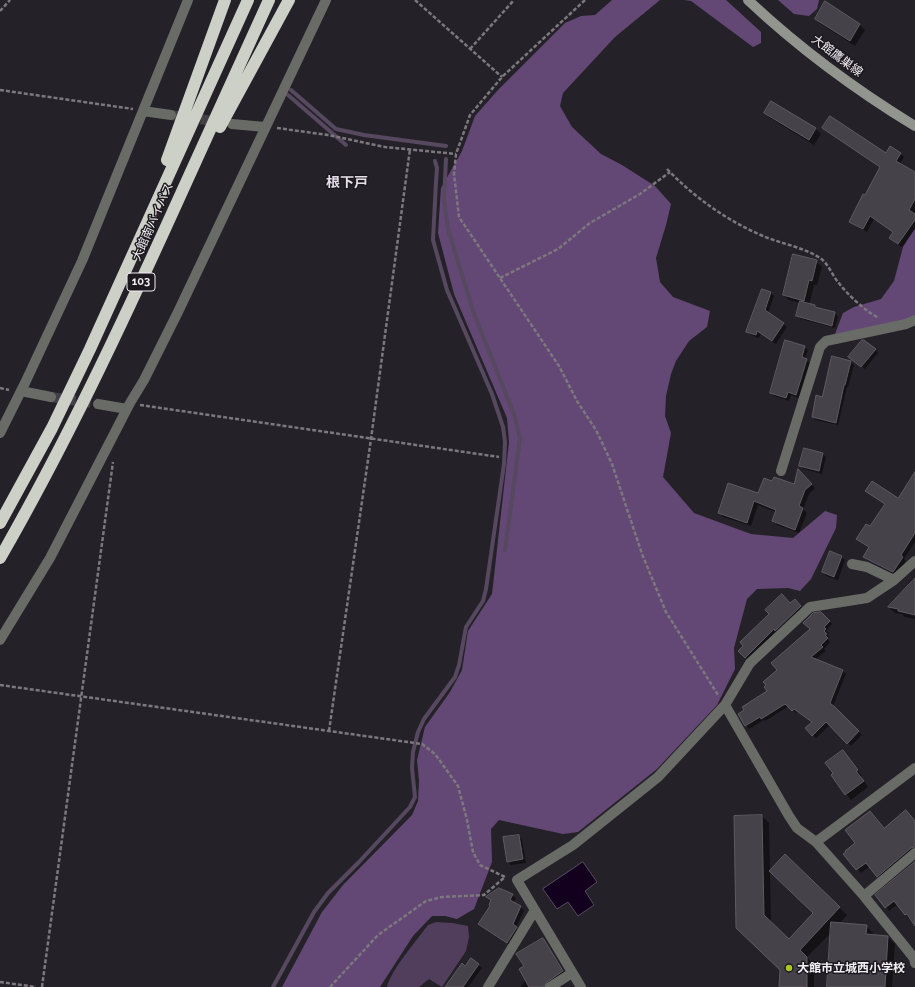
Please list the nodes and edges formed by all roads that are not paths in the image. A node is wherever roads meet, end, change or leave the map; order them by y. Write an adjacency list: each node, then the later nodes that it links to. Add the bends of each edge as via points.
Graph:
1 (188, 0): 8 (street)
2 (225, 0): 13 (highway)
3 (248, 0): 13 (highway, 大館南バイパス / 103)
4 (269, 0): 14 (highway, 大館南バイパス / 103)
5 (289, 0): 14 (highway, via 226,114)
6 (326, 0): 12 (street)
7 (748, 0): 11 (main road, 大館鷹巣線, via 826,65)
8 (143, 111): 9 (street); 16 (street, via 82,261)
9 (171, 115)
10 (232, 124): 12 (street)
11 (915, 126)
12 (265, 127): 19 (street, via 178,312)
13 (128, 264): 22 (highway, 大館南バイパス / 103, via 52,428)
14 (128, 311): 23 (highway, 大館南バイパス / 103, via 67,436)
15 (915, 320): 21 (street, via 826,341 820,347)
16 (21, 391): 17 (street); 20 (street)
17 (51, 397)
18 (98, 404): 19 (street)
19 (128, 406): 27 (street, via 50,558)
20 (0, 433)
21 (781, 471)
22 (0, 523)
23 (0, 558)
24 (915, 561): 26 (street)
25 (852, 564): 26 (street, via 867,567)
26 (894, 580): 28 (street, via 867,598 810,606 750,663)
27 (0, 640)
28 (725, 705): 30 (street, via 789,816 798,828); 33 (street, via 658,777 573,845 518,880)
29 (915, 768): 30 (street)
30 (816, 842): 32 (street)
31 (915, 853): 32 (street)
32 (864, 896): 34 (street)
33 (535, 910): 35 (street); 36 (street)
34 (915, 959)
35 (572, 973): 37 (street); 38 (street)
36 (488, 987)
37 (550, 987)
38 (581, 987)

